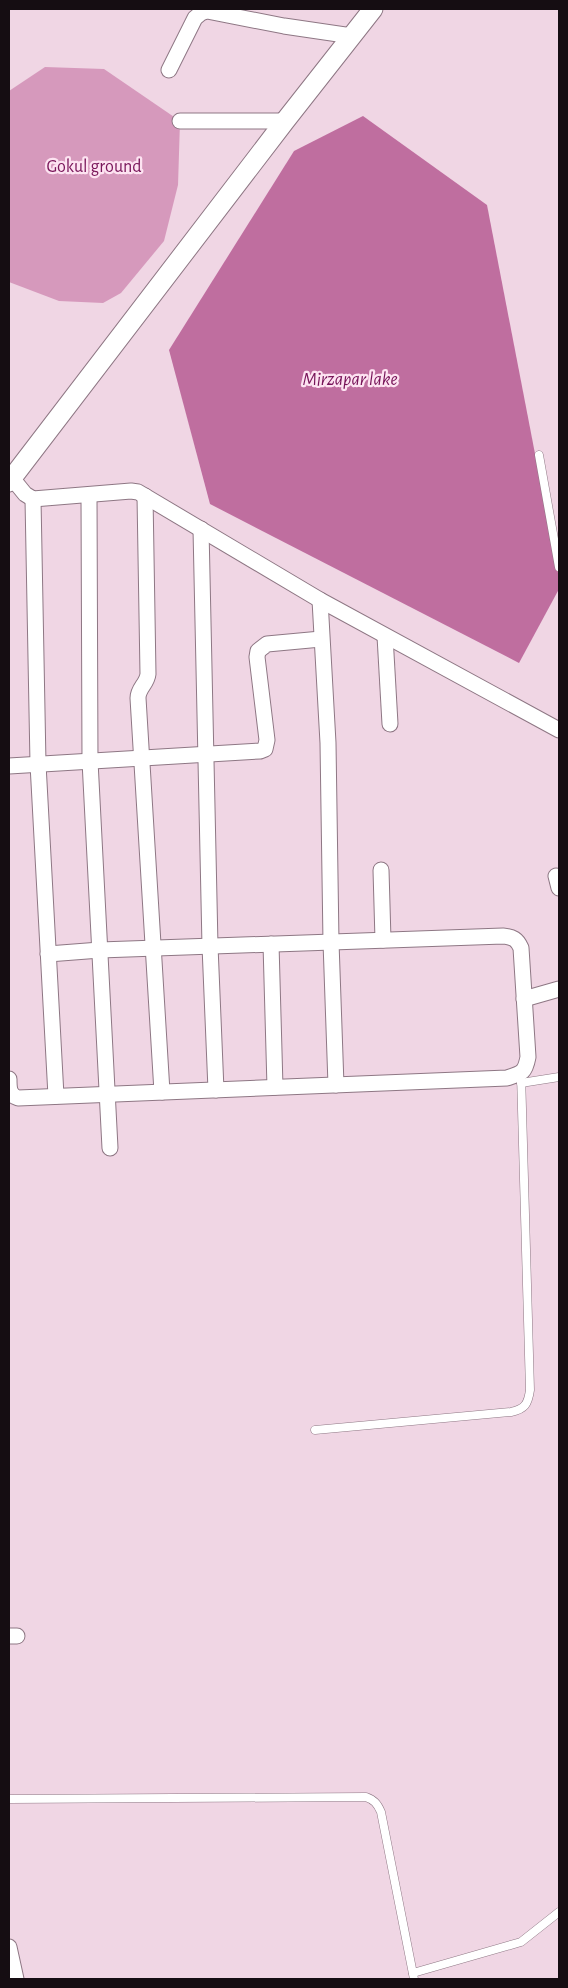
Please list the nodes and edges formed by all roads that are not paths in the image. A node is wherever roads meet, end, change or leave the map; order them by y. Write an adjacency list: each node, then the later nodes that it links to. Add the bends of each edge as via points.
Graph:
1 (370, 13): 2 (street)
2 (352, 36): 3 (street, via 207,11 195,18); 5 (street)
3 (170, 70)
4 (180, 121): 5 (street)
5 (285, 121): 7 (street)
6 (539, 455): 12 (lane)
7 (10, 480): 10 (street)
8 (89, 495): 9 (street, via 131,491); 10 (street); 20 (street)
9 (145, 496): 11 (street); 19 (street, via 148,674 138,692)
10 (33, 499): 21 (street)
11 (201, 529): 13 (street); 18 (street)
12 (559, 567)
13 (320, 600): 14 (street); 15 (street)
14 (386, 636): 16 (street); 17 (street)
15 (321, 639): 18 (street, via 267,644 258,651 267,740 265,749); 25 (street, via 328,750)
16 (390, 724)
17 (559, 730)
18 (206, 754): 19 (street); 27 (street)
19 (142, 758): 20 (street); 28 (street)
20 (90, 761): 21 (street); 29 (street)
21 (38, 764): 22 (street); 30 (street)
22 (9, 766)
23 (381, 870): 24 (street)
24 (383, 940): 25 (street); 32 (street, via 513,937 521,948)
25 (331, 942): 26 (street); 35 (street)
26 (271, 944): 27 (street); 36 (street)
27 (210, 946): 28 (street); 38 (street)
28 (154, 948): 29 (street); 39 (street)
29 (100, 950): 30 (street); 40 (street)
30 (48, 954): 41 (street)
31 (559, 989): 32 (street)
32 (524, 999): 34 (street, via 528,1057)
33 (559, 1076): 34 (lane)
34 (521, 1078): 35 (street); 43 (lane, via 528,1402 522,1409 511,1412)
35 (336, 1085): 36 (street)
36 (275, 1087): 38 (street)
37 (9, 1088): 41 (street, via 18,1098)
38 (216, 1090): 39 (street)
39 (162, 1092): 40 (street)
40 (108, 1094): 41 (street); 42 (street)
41 (56, 1096)
42 (110, 1148)
43 (315, 1430)
44 (9, 1799): 47 (lane, via 366,1797 378,1804 381,1812)
45 (559, 1912): 47 (lane, via 521,1942)
46 (9, 1947): 48 (street)
47 (413, 1976)
48 (16, 1979)

